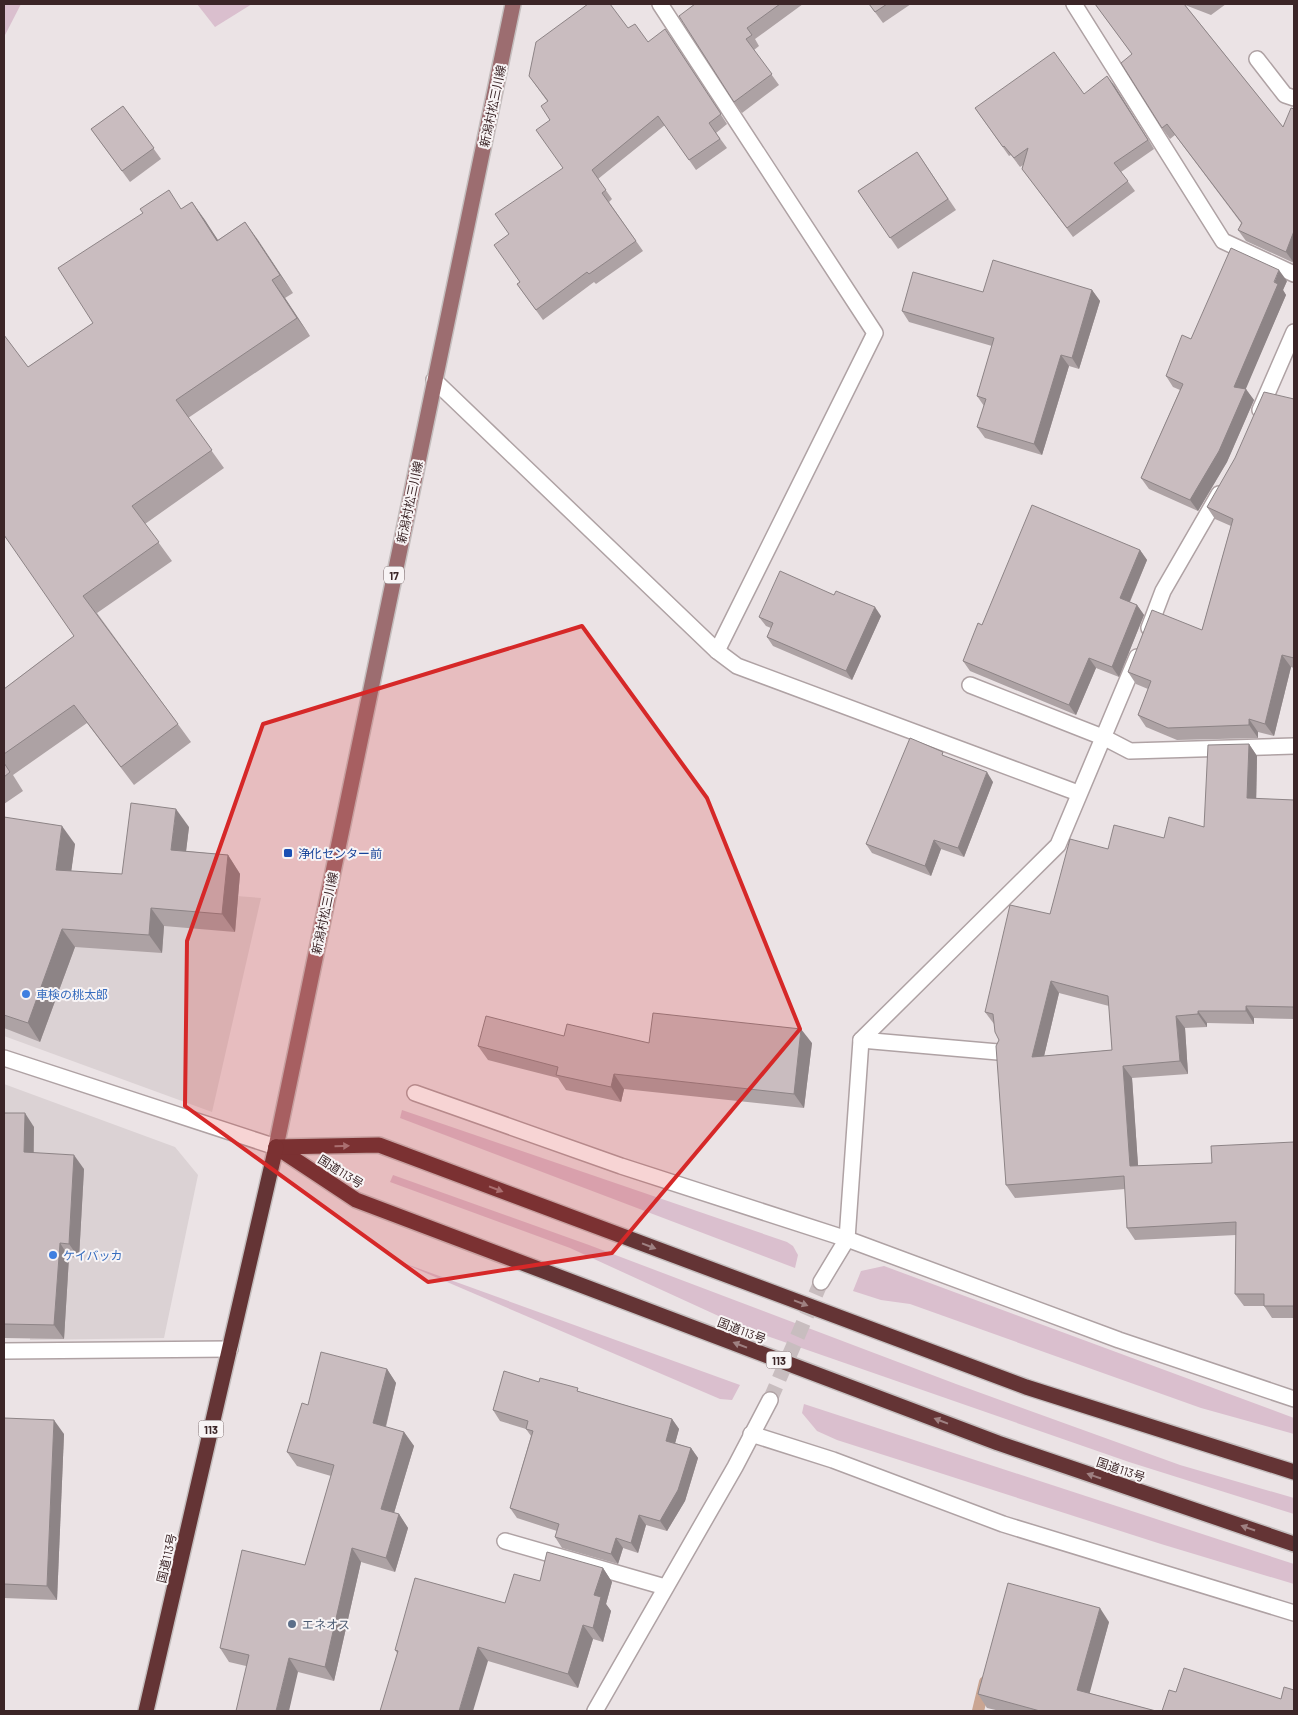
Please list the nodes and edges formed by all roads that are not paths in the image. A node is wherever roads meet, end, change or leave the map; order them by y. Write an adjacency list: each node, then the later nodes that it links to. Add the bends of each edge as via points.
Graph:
1 (513, 4): 8 (main road, 新潟村松三川線 / 17)
2 (660, 4): 11 (street, via 875,332)
3 (1074, 4): 6 (street, via 1223,241)
4 (1257, 59): 5 (street, via 1286,95)
5 (1294, 98)
6 (1294, 274)
7 (1294, 332): 9 (street)
8 (434, 380): 11 (street); 20 (main road, 新潟村松三川線 / 17)
9 (1255, 421)
10 (1226, 483): 13 (street, via 1163,591)
11 (717, 651): 15 (street, via 737,666)
12 (970, 685): 13 (street)
13 (1105, 738): 14 (street, via 1130,751); 15 (street)
14 (1294, 746)
15 (1078, 793): 16 (street, via 1058,845)
16 (861, 1040): 17 (street); 21 (street)
17 (998, 1052)
18 (4, 1058): 20 (street)
19 (415, 1093): 21 (street, via 621,1166)
20 (276, 1148): 23 (highway, 国道113号 / 113); 28 (highway, 国道113号, one-way to 28, via 379,1145 1026,1387); 30 (highway, 国道113号 / 113, one-way to 20, via 998,1443 356,1200)
21 (846, 1239): 22 (street); 26 (street, via 1101,1334)
22 (821, 1282)
23 (230, 1349): 24 (street); 33 (highway, 国道113号 / 113)
24 (4, 1351)
25 (770, 1400): 27 (street)
26 (1294, 1400)
27 (752, 1434): 31 (street); 32 (street, via 833,1460 1003,1524)
28 (1294, 1472)
29 (505, 1541): 31 (street)
30 (1294, 1544)
31 (665, 1587): 34 (street)
32 (1294, 1613)
33 (146, 1711)
34 (595, 1711)

